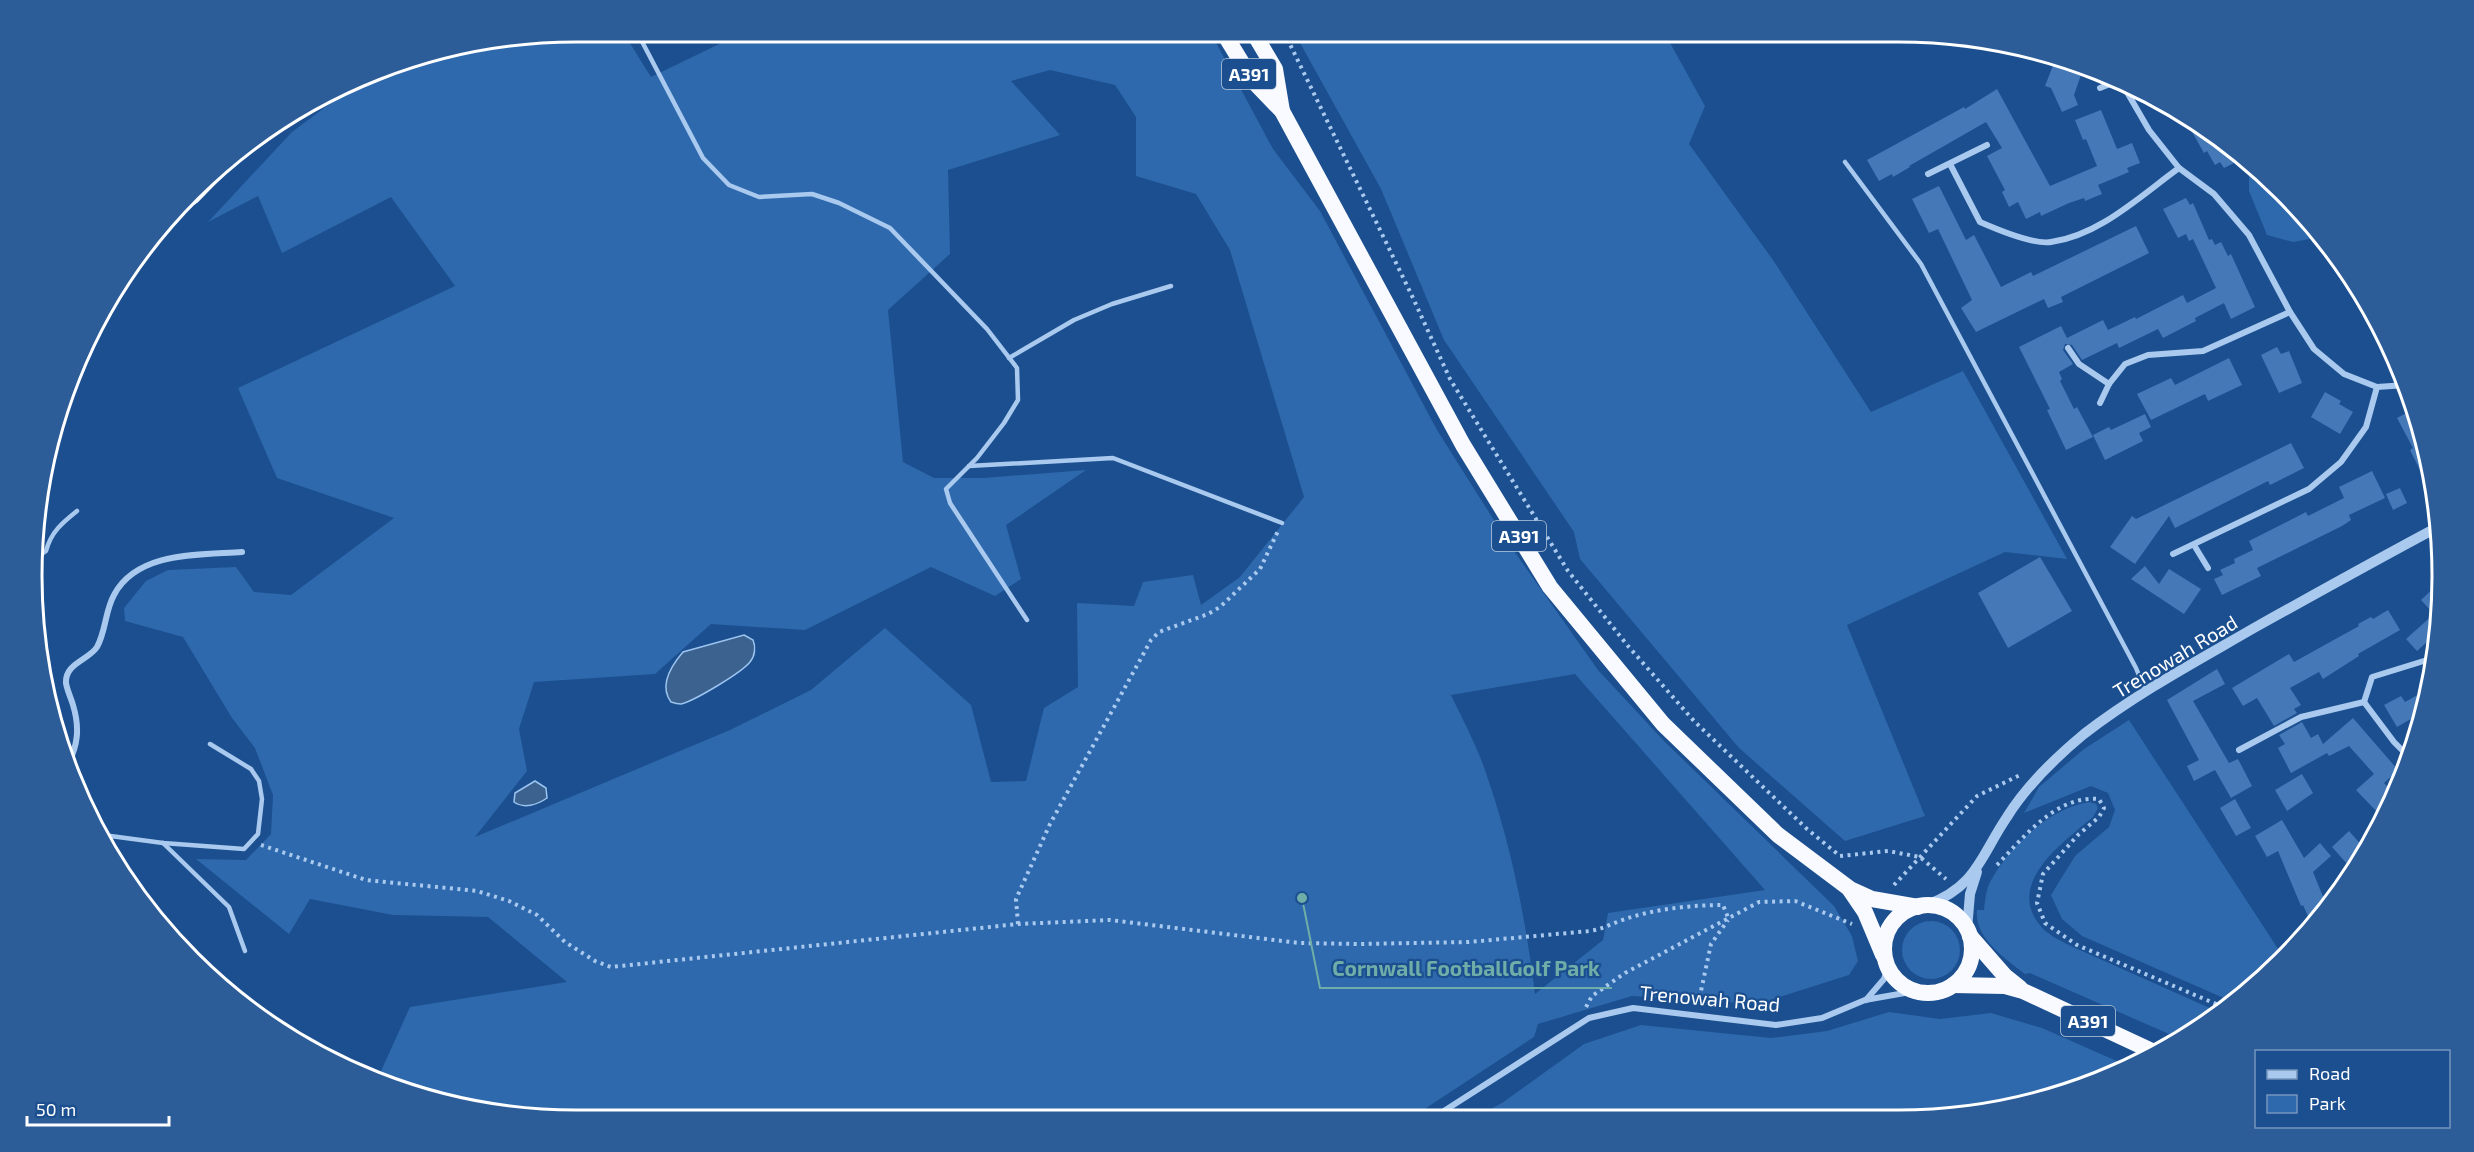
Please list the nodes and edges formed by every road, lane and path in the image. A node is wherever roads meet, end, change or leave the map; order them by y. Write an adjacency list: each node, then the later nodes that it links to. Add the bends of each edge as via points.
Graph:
1 (643, 42): 17 (lane, via 703,158 729,184 759,197 812,194 890,228 987,329)
2 (1229, 42): 8 (highway, A391, via 1253,81)
3 (1259, 42): 8 (highway, A391, via 1275,69)
4 (1289, 42): 43 (path, via 1450,379 1568,571 1694,721 1840,856 1888,851)
5 (2107, 85): 6 (street)
6 (2100, 88)
7 (2128, 95): 12 (street, via 2149,130)
8 (1282, 111): 46 (highway, A391, via 1463,445 1550,587 1663,724 1778,835)
9 (1987, 145): 11 (street)
10 (1845, 162): 33 (lane, via 1921,264)
11 (1950, 164): 12 (street, via 1980,222 2008,234 2049,243 2094,229); 13 (street)
12 (2179, 168): 15 (street, via 2214,194 2249,235)
13 (1928, 174)
14 (1171, 286): 17 (lane, via 1074,320)
15 (2290, 312): 18 (street, via 2203,351 2148,355 2125,364); 20 (street, via 2314,349 2344,374)
16 (2068, 348): 18 (street, via 2079,364)
17 (1009, 358): 22 (lane, via 1017,368 1018,400)
18 (2109, 384): 21 (street)
19 (2397, 386): 20 (street)
20 (2377, 387): 26 (street, via 2366,427 2341,462 2308,489)
21 (2100, 403)
22 (969, 466): 24 (lane, via 1113,458); 31 (lane, via 945,489 950,503)
23 (77, 511): 28 (lane, via 57,528)
24 (1282, 523): 52 (path, via 1260,569 1241,589 1208,614 1164,630 1151,640 1050,824 1016,899)
25 (2430, 531): 33 (street, Trenowah Road, via 2185,667)
26 (2194, 545): 29 (street); 30 (street)
27 (242, 552): 38 (street, via 156,562 135,573 113,595 95,650 69,671 66,683 78,733)
28 (43, 553)
29 (2173, 554)
30 (2208, 568)
31 (1027, 620)
32 (2425, 661): 34 (street, via 2372,677)
33 (2146, 693): 39 (street, Trenowah Road, via 2085,734)
34 (2364, 702): 36 (street, via 2301,717); 37 (street)
35 (210, 744): 41 (lane, via 251,769 259,781 262,799 258,834)
36 (2239, 750)
37 (2403, 751)
38 (73, 756)
39 (2039, 775): 43 (path, via 2020,775 1977,796); 45 (street, Trenowah Road, via 2007,817)
40 (110, 836): 42 (lane)
41 (251, 842): 42 (lane, via 244,849 232,850); 52 (path, via 366,880 477,891 509,901 537,915 565,942 611,967)
42 (163, 843): 54 (lane, via 229,907)
43 (1920, 856): 47 (path); 48 (path)
44 (1995, 867): 60 (path, via 2021,837 2056,811 2082,798 2099,799 2104,808 2099,817 2043,874 2037,903 2045,923 2077,945)
45 (1977, 868): 47 (street, Trenowah Road); 53 (street, Trenowah Road, via 1970,894)
46 (1850, 889): 48 (highway, A391); 50 (highway, A391)
47 (1957, 889): 49 (street, Trenowah Road, via 1947,898)
48 (1881, 900): 49 (highway, A391)
49 (1922, 906): 53 (highway, via 1950,912); 55 (highway, via 1902,914 1890,926 1884,942)
50 (1867, 916): 51 (path, via 1858,926 1795,901 1783,901 1759,902); 55 (highway, A391)
51 (1729, 920): 52 (path, via 1723,905 1704,905 1625,918 1590,931 1469,942 1359,944 1299,943 1110,920); 61 (path, via 1711,944); 62 (path, via 1625,973 1592,996)
52 (1018, 924)
53 (1968, 932): 56 (highway, via 1972,951 1968,967); 58 (highway, A391)
54 (245, 951)
55 (1887, 963): 57 (highway, via 1902,985); 59 (street, Trenowah Road, via 1884,979)
56 (1953, 985): 57 (highway, via 1931,993); 58 (highway, A391, via 2005,986)
57 (1916, 991): 59 (street, Trenowah Road)
58 (2023, 991): 63 (highway, A391)
59 (1865, 1000): 61 (street, Trenowah Road, via 1822,1018 1776,1025)
60 (2217, 1004)
61 (1696, 1014): 62 (street, Trenowah Road, via 1633,1008 1589,1018)
62 (1575, 1027): 64 (street, Trenowah Road)
63 (2146, 1048)
64 (1445, 1110)

